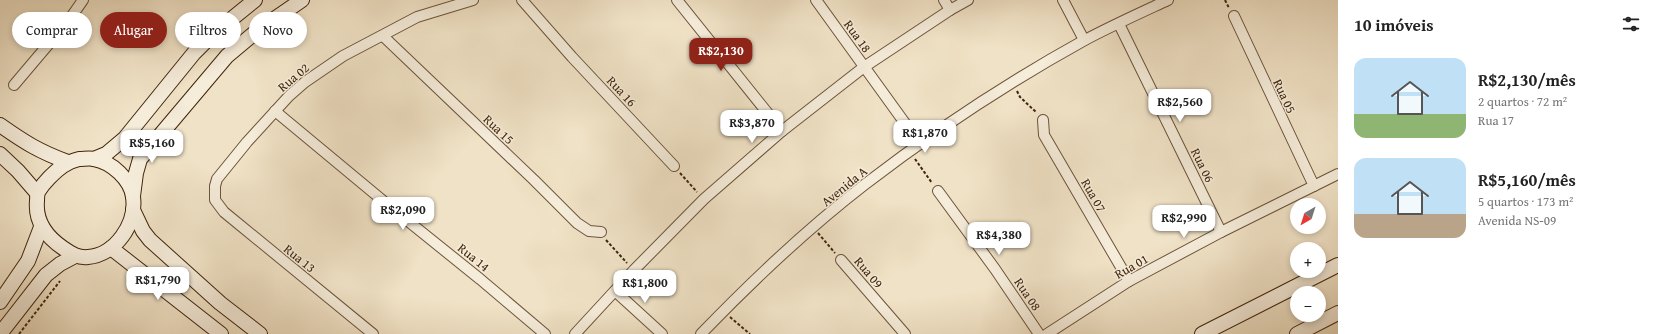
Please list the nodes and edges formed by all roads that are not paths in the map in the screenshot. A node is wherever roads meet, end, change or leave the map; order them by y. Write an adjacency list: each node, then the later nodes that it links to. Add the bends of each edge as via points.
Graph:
1 (82, 0): 18 (street, via 69,20)
2 (255, 0): 25 (main road, via 194,53 125,138 106,154)
3 (302, 0): 32 (main road, via 257,31 227,56 140,159)
4 (473, 0): 15 (street, Rua 02, via 417,17)
5 (522, 0): 27 (street, Rua 16)
6 (677, 0): 22 (street)
7 (816, 0): 17 (street, Rua 18)
8 (944, 0): 12 (street)
9 (968, 0): 12 (street)
10 (1063, 0): 16 (street)
11 (1168, 0): 14 (street, Avenida A)
12 (950, 10): 17 (street)
13 (1234, 16): 29 (street, Rua 05)
14 (1119, 24): 16 (street, Avenida A); 37 (street, Rua 06)
15 (383, 36): 19 (street, Rua 02, via 343,56 305,82); 36 (street, Rua 15, via 577,223 589,231)
16 (1084, 40): 23 (street, Avenida A)
17 (864, 67): 22 (street); 23 (street, Rua 18)
18 (14, 85)
19 (275, 111): 33 (street, Rua 02, via 220,174 214,186); 50 (street, Rua 14)
20 (1043, 120): 42 (street, Rua 07, via 1044,135)
21 (0, 125): 26 (main road, via 26,144)
22 (782, 131): 43 (street, via 704,199)
23 (920, 144): 53 (street, Avenida A, via 863,185 813,228 742,292)
24 (0, 154): 31 (main road)
25 (94, 158): 26 (main road); 32 (main road, via 120,173)
26 (68, 162): 31 (main road, via 58,168)
27 (674, 166)
28 (1338, 174): 29 (street, Rua 01)
29 (1314, 186): 37 (street, Rua 01)
30 (938, 191): 55 (street, Rua 08)
31 (37, 193): 35 (main road, via 36,207)
32 (133, 196): 34 (main road)
33 (215, 200): 49 (street, Rua 13, via 235,222)
34 (132, 210): 38 (main road, via 126,230); 48 (main road, via 150,240 220,303)
35 (41, 227): 39 (main road, via 56,244); 44 (main road, via 28,261)
36 (601, 232)
37 (1221, 232): 42 (street, Rua 01)
38 (111, 248): 39 (main road, via 90,257); 47 (main road)
39 (75, 256): 46 (main road, via 46,275)
40 (841, 260): 54 (street, Rua 09)
41 (1338, 264): 57 (main road)
42 (1129, 281): 56 (street, Rua 01)
43 (614, 291): 51 (street); 52 (street)
44 (0, 302)
45 (1338, 313): 58 (main road)
46 (0, 334)
47 (221, 334)
48 (260, 334)
49 (373, 334)
50 (545, 334)
51 (575, 334)
52 (662, 334)
53 (701, 334)
54 (905, 334)
55 (1039, 334)
56 (1048, 334)
57 (1202, 334)
58 (1297, 334)

